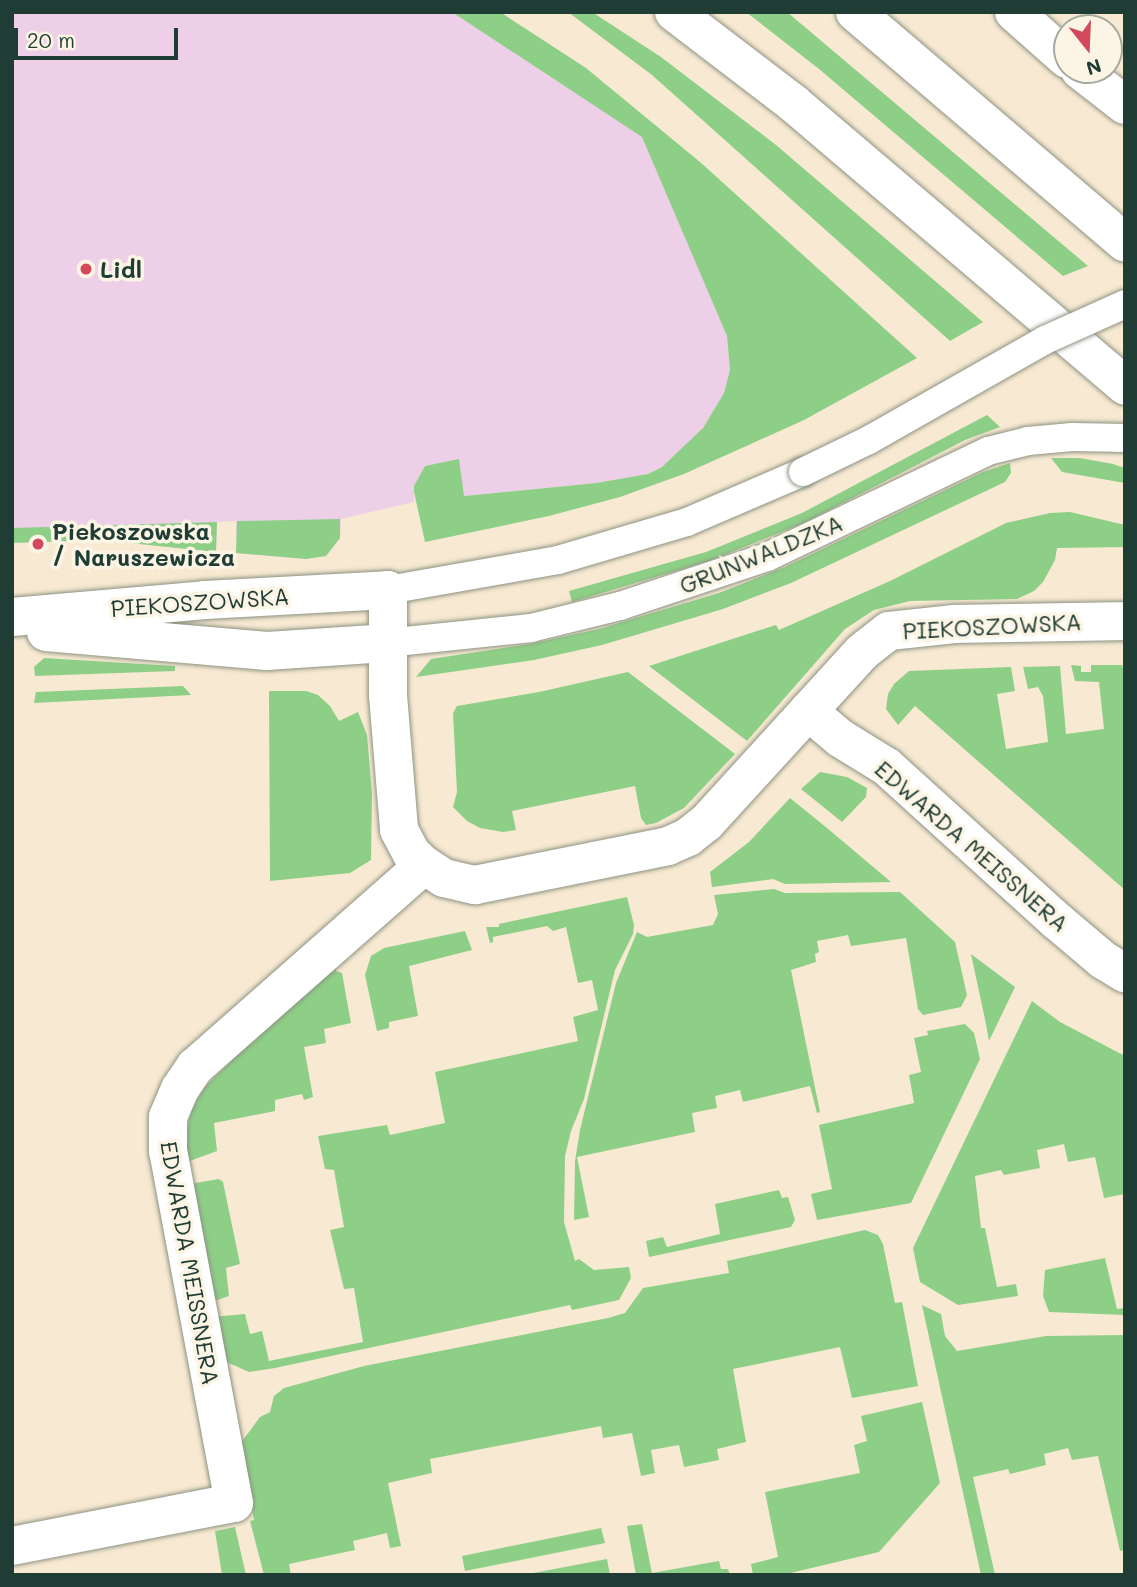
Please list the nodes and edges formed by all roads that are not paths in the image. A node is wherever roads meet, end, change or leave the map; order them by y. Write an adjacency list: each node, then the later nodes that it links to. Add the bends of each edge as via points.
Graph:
1 (674, 12): 9 (street, via 812,119)
2 (855, 12): 7 (street)
3 (1014, 12): 4 (street)
4 (1053, 47)
5 (1098, 84): 6 (street)
6 (1125, 105)
7 (1125, 243)
8 (1125, 304): 11 (lane, bridge, via 1045,340 869,440 687,522 558,560)
9 (1125, 386)
10 (1125, 439): 15 (lane, GRUNWALDZKA, via 1072,437 988,451 767,557 620,606 531,628)
11 (388, 590): 12 (street, PIEKOSZOWSKA); 15 (street)
12 (12, 617)
13 (1125, 621): 16 (street, PIEKOSZOWSKA, via 955,624 889,631 862,652)
14 (12, 629): 15 (street, PIEKOSZOWSKA, via 267,651)
15 (386, 643): 17 (street, via 396,818 403,840)
16 (808, 711): 17 (street, via 706,823 668,846 475,885 444,878); 18 (street, EDWARDA MEISSNERA, via 840,738 887,767 1094,952)
17 (424, 865): 19 (street, EDWARDA MEISSNERA, via 195,1067 168,1117 168,1151 234,1503)
18 (1125, 973)
19 (12, 1546)

